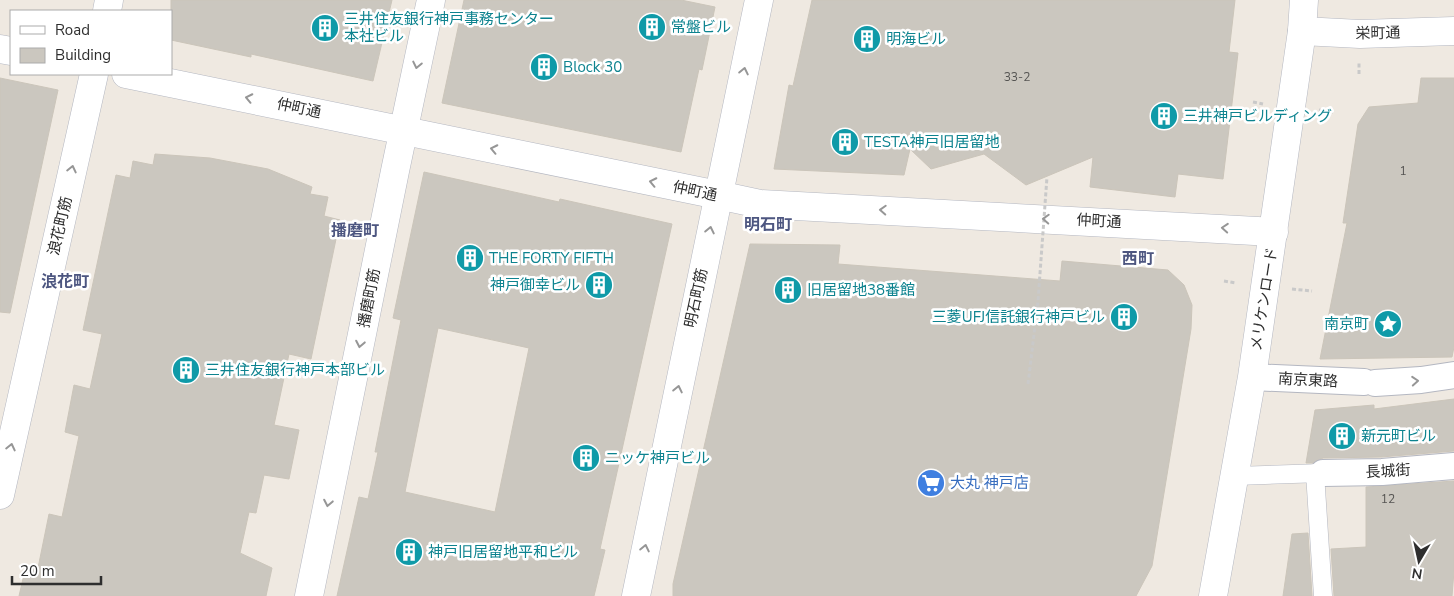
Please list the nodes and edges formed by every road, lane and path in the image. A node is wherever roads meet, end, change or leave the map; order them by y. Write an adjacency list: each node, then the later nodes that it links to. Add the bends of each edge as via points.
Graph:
1 (431, 0): 8 (street, 播磨町筋, one-way to 8)
2 (759, 0): 10 (street, 明石町筋, one-way to 2)
3 (1304, 0): 4 (street, メリケンロード)
4 (1302, 30): 5 (street, 栄町通, via 1360,34); 11 (street, メリケンロード)
5 (1454, 31)
6 (94, 75): 18 (street, 浪花町筋, one-way to 6)
7 (131, 75): 8 (street, 仲町通, one-way to 7)
8 (404, 130): 10 (street, 仲町通, one-way to 8); 19 (street, 播磨町筋, one-way to 19)
9 (1047, 177): 14 (path, bridge)
10 (718, 196): 11 (street, 仲町通, one-way to 10, via 760,204); 20 (street, 明石町筋, one-way to 10)
11 (1274, 232): 13 (street, メリケンロード)
12 (1454, 375): 13 (street, 南京東路, one-way to 12, via 1369,383)
13 (1252, 377): 17 (street, メリケンロード)
14 (1028, 384)
15 (1454, 466): 16 (street, 長城街)
16 (1319, 473): 17 (lane); 22 (lane)
17 (1236, 476): 21 (street, メリケンロード)
18 (0, 495)
19 (309, 596)
20 (636, 596)
21 (1213, 596)
22 (1323, 596)

